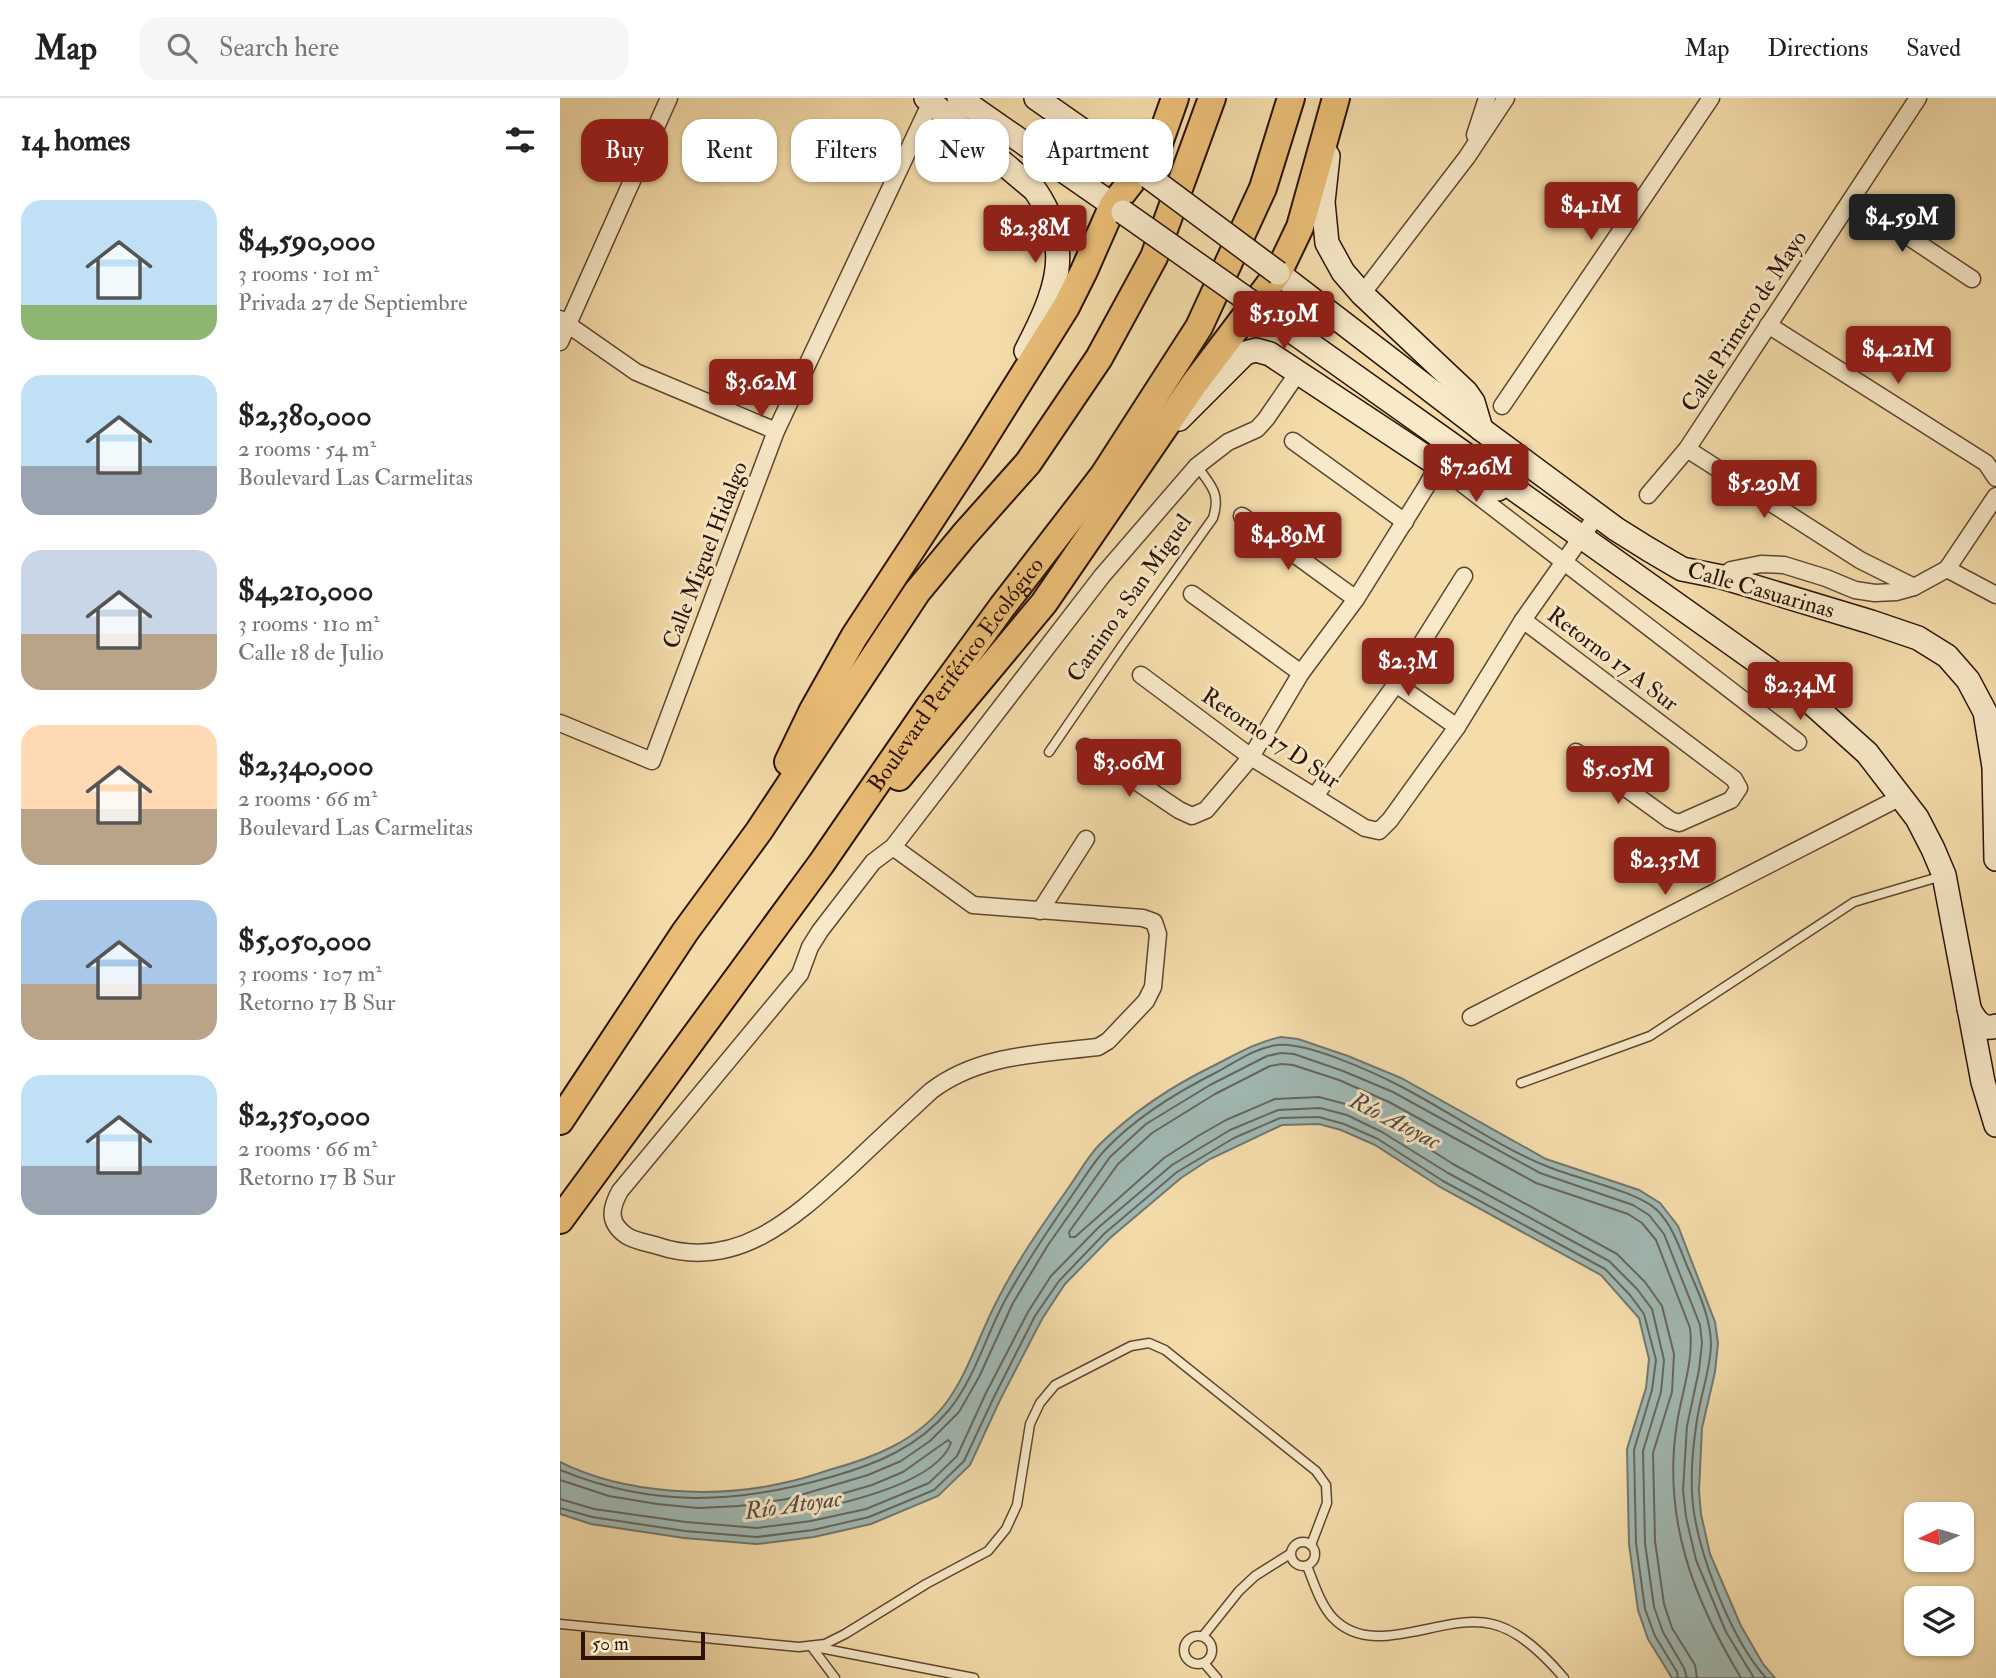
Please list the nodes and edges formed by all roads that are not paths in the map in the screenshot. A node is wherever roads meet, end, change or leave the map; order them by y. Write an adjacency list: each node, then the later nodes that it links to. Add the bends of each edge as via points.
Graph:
1 (669, 98): 24 (street)
2 (960, 98): 19 (main road)
3 (1036, 98): 13 (main road, Calle Casuarinas)
4 (1175, 98): 14 (highway)
5 (1212, 98): 67 (highway, via 1154,257 1099,358 1028,463 917,592)
6 (1291, 98): 71 (highway, Boulevard Periférico Ecológico, via 1263,188 1199,327 1103,476 929,707)
7 (1487, 98): 15 (street)
8 (1506, 98): 15 (street)
9 (1711, 98): 28 (street)
10 (1918, 98): 18 (street, Calle Primero de Mayo)
11 (929, 100): 30 (street, Calle Miguel Hidalgo); 34 (main road, via 1035,190 1051,216 1058,243 1052,290 1041,322)
12 (1334, 103): 20 (highway, via 1300,227); 22 (main road, via 1323,202 1327,243)
13 (1066, 119)
14 (1168, 119)
15 (1467, 157): 22 (street)
16 (1139, 182): 19 (highway)
17 (1156, 182): 20 (main road, Calle Casuarinas, bridge)
18 (1852, 199): 21 (street); 25 (street, Calle Primero de Mayo)
19 (1118, 209): 23 (main road, bridge); 34 (highway, via 1066,307)
20 (1278, 273): 23 (highway); 29 (main road, Calle Casuarinas)
21 (1972, 279)
22 (1362, 294): 29 (main road, via 1466,392)
23 (1255, 305): 31 (highway); 40 (main road)
24 (563, 321): 26 (street); 30 (street, via 636,372)
25 (1768, 325): 33 (street, Calle Primero de Mayo); 37 (street, via 1986,463)
26 (560, 342)
27 (1297, 373): 31 (main road, via 1270,354 1256,350 1245,354); 35 (main road); 36 (street, via 1257,429 1228,442)
28 (1502, 407)
29 (1481, 429): 41 (main road, Calle Casuarinas)
30 (776, 431): 57 (street, Calle Miguel Hidalgo, via 652,761)
31 (1157, 441): 71 (highway, via 1044,603)
32 (1293, 441): 43 (street)
33 (1686, 449): 38 (street, Calle Primero de Mayo); 49 (street, via 1860,560)
34 (974, 454): 67 (highway, via 854,636 797,742)
35 (1438, 465): 40 (main road); 43 (street); 45 (street)
36 (1197, 466): 61 (lane, Camino a San Miguel, via 1216,494 1213,517); 69 (street, via 1102,576)
37 (1996, 478)
38 (1648, 495)
39 (1996, 496): 46 (street)
40 (1530, 502): 44 (main road)
41 (1597, 515): 44 (street); 48 (main road, Calle Casuarinas, via 1682,569)
42 (1242, 516): 52 (street)
43 (1405, 522): 52 (street)
44 (1581, 537): 45 (street); 66 (main road, via 1797,690 1867,753)
45 (1563, 562): 53 (street); 59 (street)
46 (1947, 569): 49 (street); 51 (street)
47 (1464, 576): 56 (street)
48 (1722, 577): 49 (street, via 1731,570 1761,564 1784,565 1865,591 1896,592); 64 (main road, Calle Casuarinas, via 1918,638 1947,656 1968,680 1985,712)
49 (1914, 587)
50 (1192, 594): 54 (street)
51 (1996, 595)
52 (1356, 599): 54 (street)
53 (1523, 620): 58 (street); 62 (street, Retorno 17 A Sur, via 1734,779 1739,788 1731,800 1679,823)
54 (1301, 673): 63 (street)
55 (1141, 675): 63 (street, Retorno 17 D Sur)
56 (1396, 684): 58 (street); 65 (street)
57 (560, 723)
58 (1457, 727): 65 (street, Retorno 17 D Sur, via 1379,831 1365,828)
59 (1798, 742)
60 (1085, 747): 63 (street, via 1192,816 1206,810)
61 (1049, 752)
62 (1576, 752)
63 (1251, 757): 65 (street, Retorno 17 D Sur)
64 (1994, 757): 70 (main road, Calle Casuarinas)
65 (1315, 796)
66 (1901, 797): 72 (main road, via 1917,818); 75 (street)
67 (759, 831): 78 (highway, via 685,932)
68 (1086, 839): 73 (street)
69 (892, 847): 73 (street, via 973,905); 73 (street, via 873,862 820,931 800,974 620,1191 612,1206 614,1223 628,1237 671,1251 695,1253 722,1251 763,1235 800,1213 949,1077 995,1060 1098,1047 1108,1041 1153,987 1158,934 1154,922)
70 (1996, 859)
71 (821, 864): 80 (highway, Boulevard Periférico Ecológico)
72 (1944, 875): 74 (main road); 77 (lane, via 1854,902 1650,1036)
73 (1040, 911)
74 (1968, 1006): 76 (main road, via 1978,1023 1985,1028); 79 (main road)
75 (1471, 1017)
76 (1996, 1026)
77 (1521, 1083)
78 (560, 1121)
79 (1996, 1125)
80 (560, 1219)
81 (1311, 1545): 82 (lane, via 1302,1541); 83 (lane, via 1315,1552); 86 (lane, via 1327,1503 1326,1485 1316,1471 1165,1350 1149,1343 1131,1346 1055,1385 1040,1403 1030,1424 1017,1505 988,1551 845,1634)
82 (1290, 1554): 83 (lane, via 1293,1562); 85 (lane, via 1239,1591)
83 (1307, 1566): 91 (lane, via 1325,1608 1348,1630 1382,1637 1456,1622 1493,1624 1512,1632)
84 (560, 1624): 86 (lane)
85 (1203, 1636): 87 (lane, via 1212,1650); 87 (lane, via 1188,1640 1183,1650 1188,1660)
86 (811, 1646): 88 (lane); 89 (lane)
87 (1204, 1663): 90 (lane)
88 (835, 1678)
89 (974, 1678)
90 (1217, 1678)
91 (1564, 1678)

